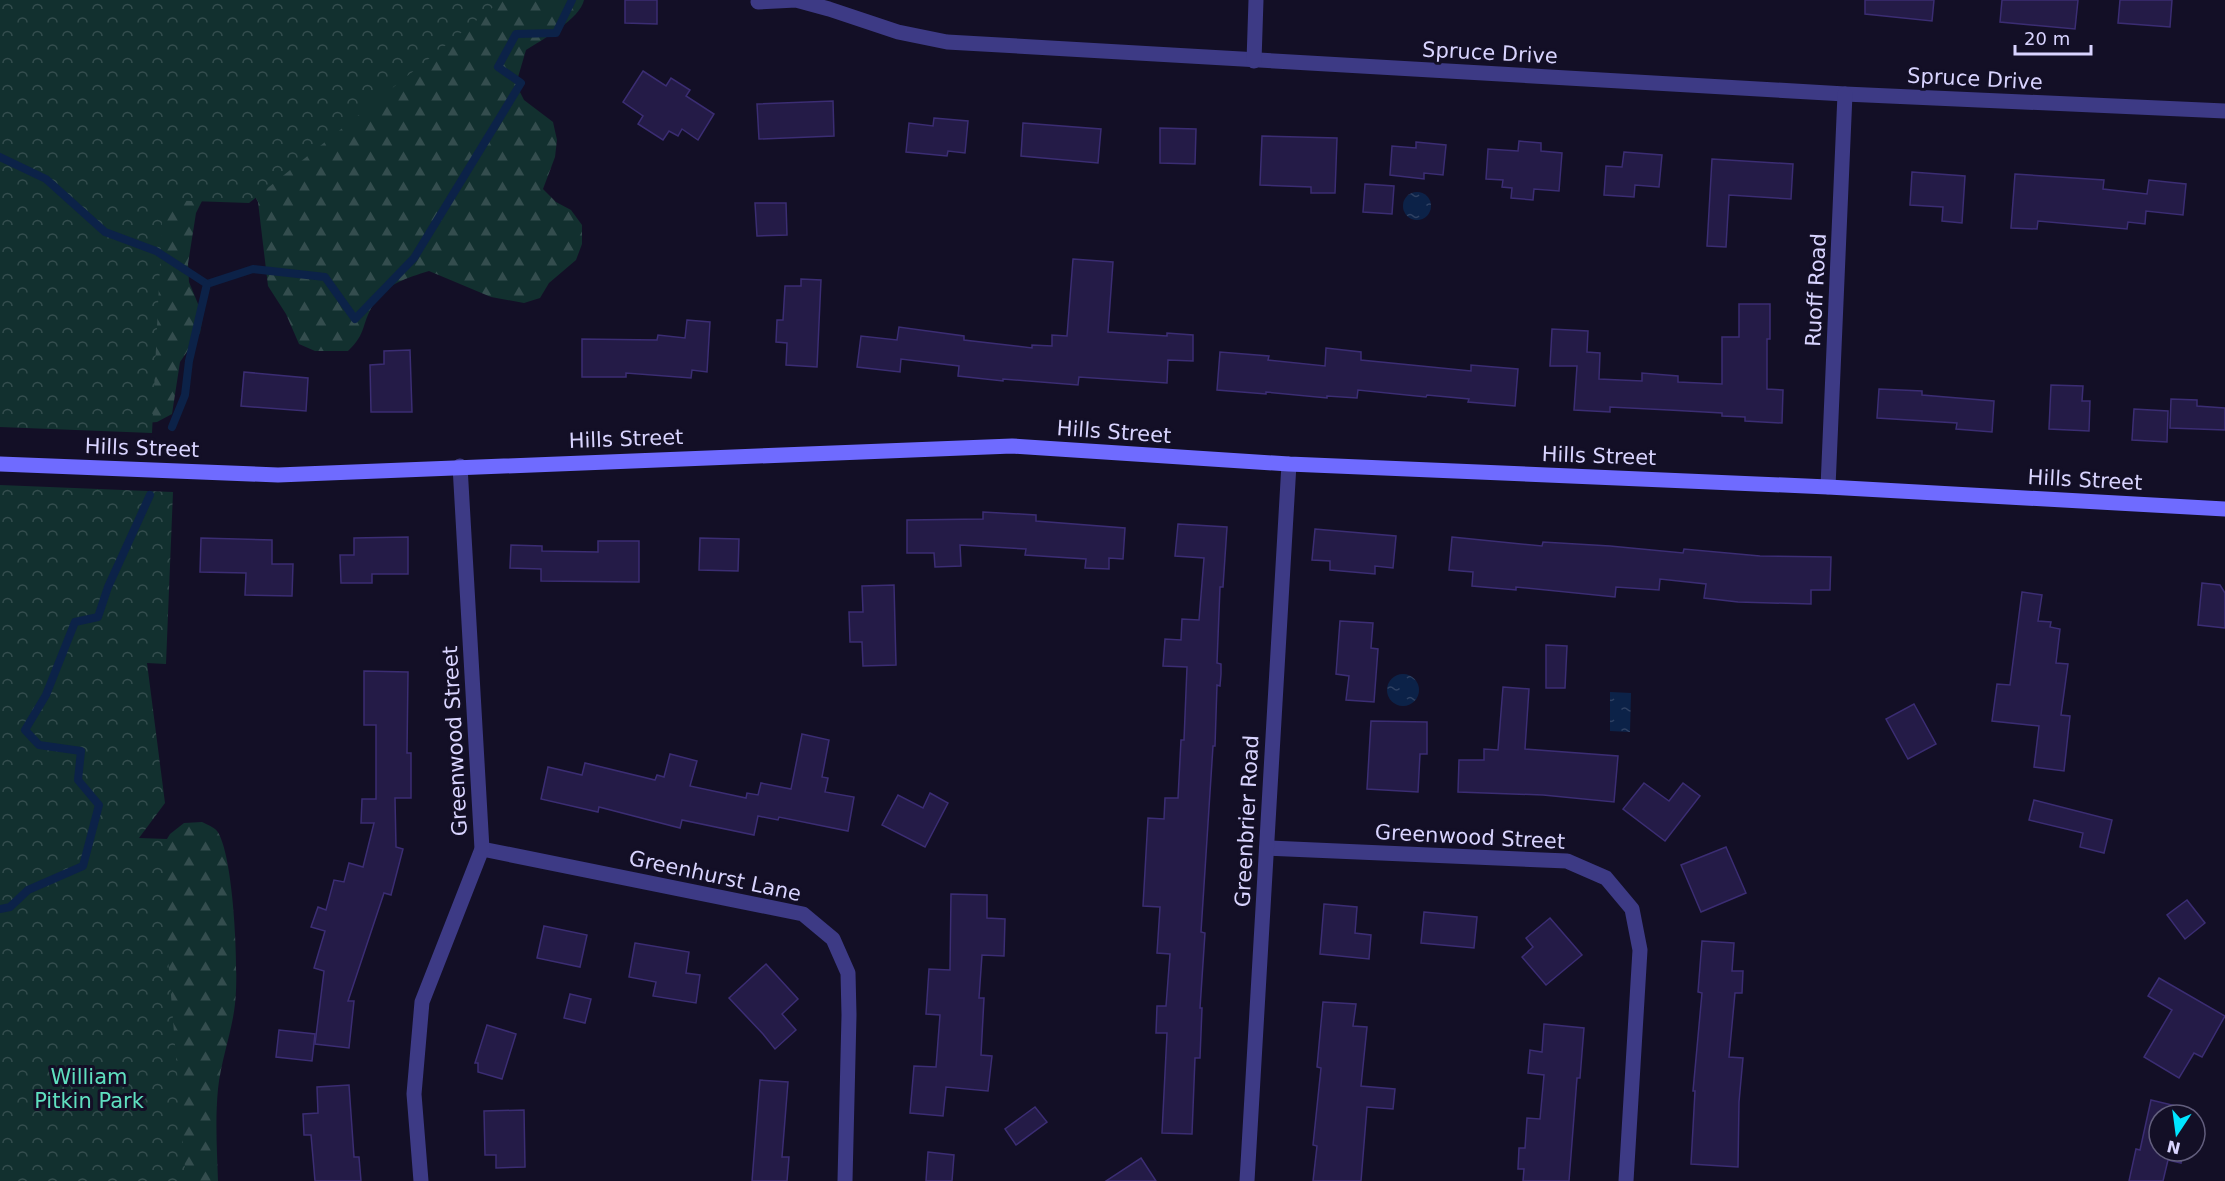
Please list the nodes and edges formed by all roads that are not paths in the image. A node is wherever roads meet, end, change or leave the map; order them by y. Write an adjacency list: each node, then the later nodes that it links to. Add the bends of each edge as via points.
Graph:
1 (1256, 0): 3 (street)
2 (758, 2): 3 (street, Spruce Drive, via 796,0 898,32 947,42)
3 (1254, 61): 4 (street, Spruce Drive)
4 (1845, 94): 5 (street, Spruce Drive); 9 (street, Ruoff Road)
5 (2225, 111)
6 (0, 464): 8 (street, Hills Street, via 278,475)
7 (1289, 464): 8 (street, Hills Street, via 1012,446); 9 (street, Hills Street); 11 (street, Greenbrier Road)
8 (460, 466): 12 (street, Greenwood Street)
9 (1828, 487): 10 (street, Hills Street)
10 (2225, 509)
11 (1267, 848): 15 (street, Greenbrier Road); 16 (street, Greenwood Street, via 1567,861 1606,878 1632,909 1640,950)
12 (482, 849): 13 (street, Greenwood Street, via 422,1002 414,1094); 14 (street, Greenhurst Lane, via 802,914 833,939 848,973)
13 (421, 1181)
14 (844, 1181)
15 (1247, 1181)
16 (1626, 1181)

